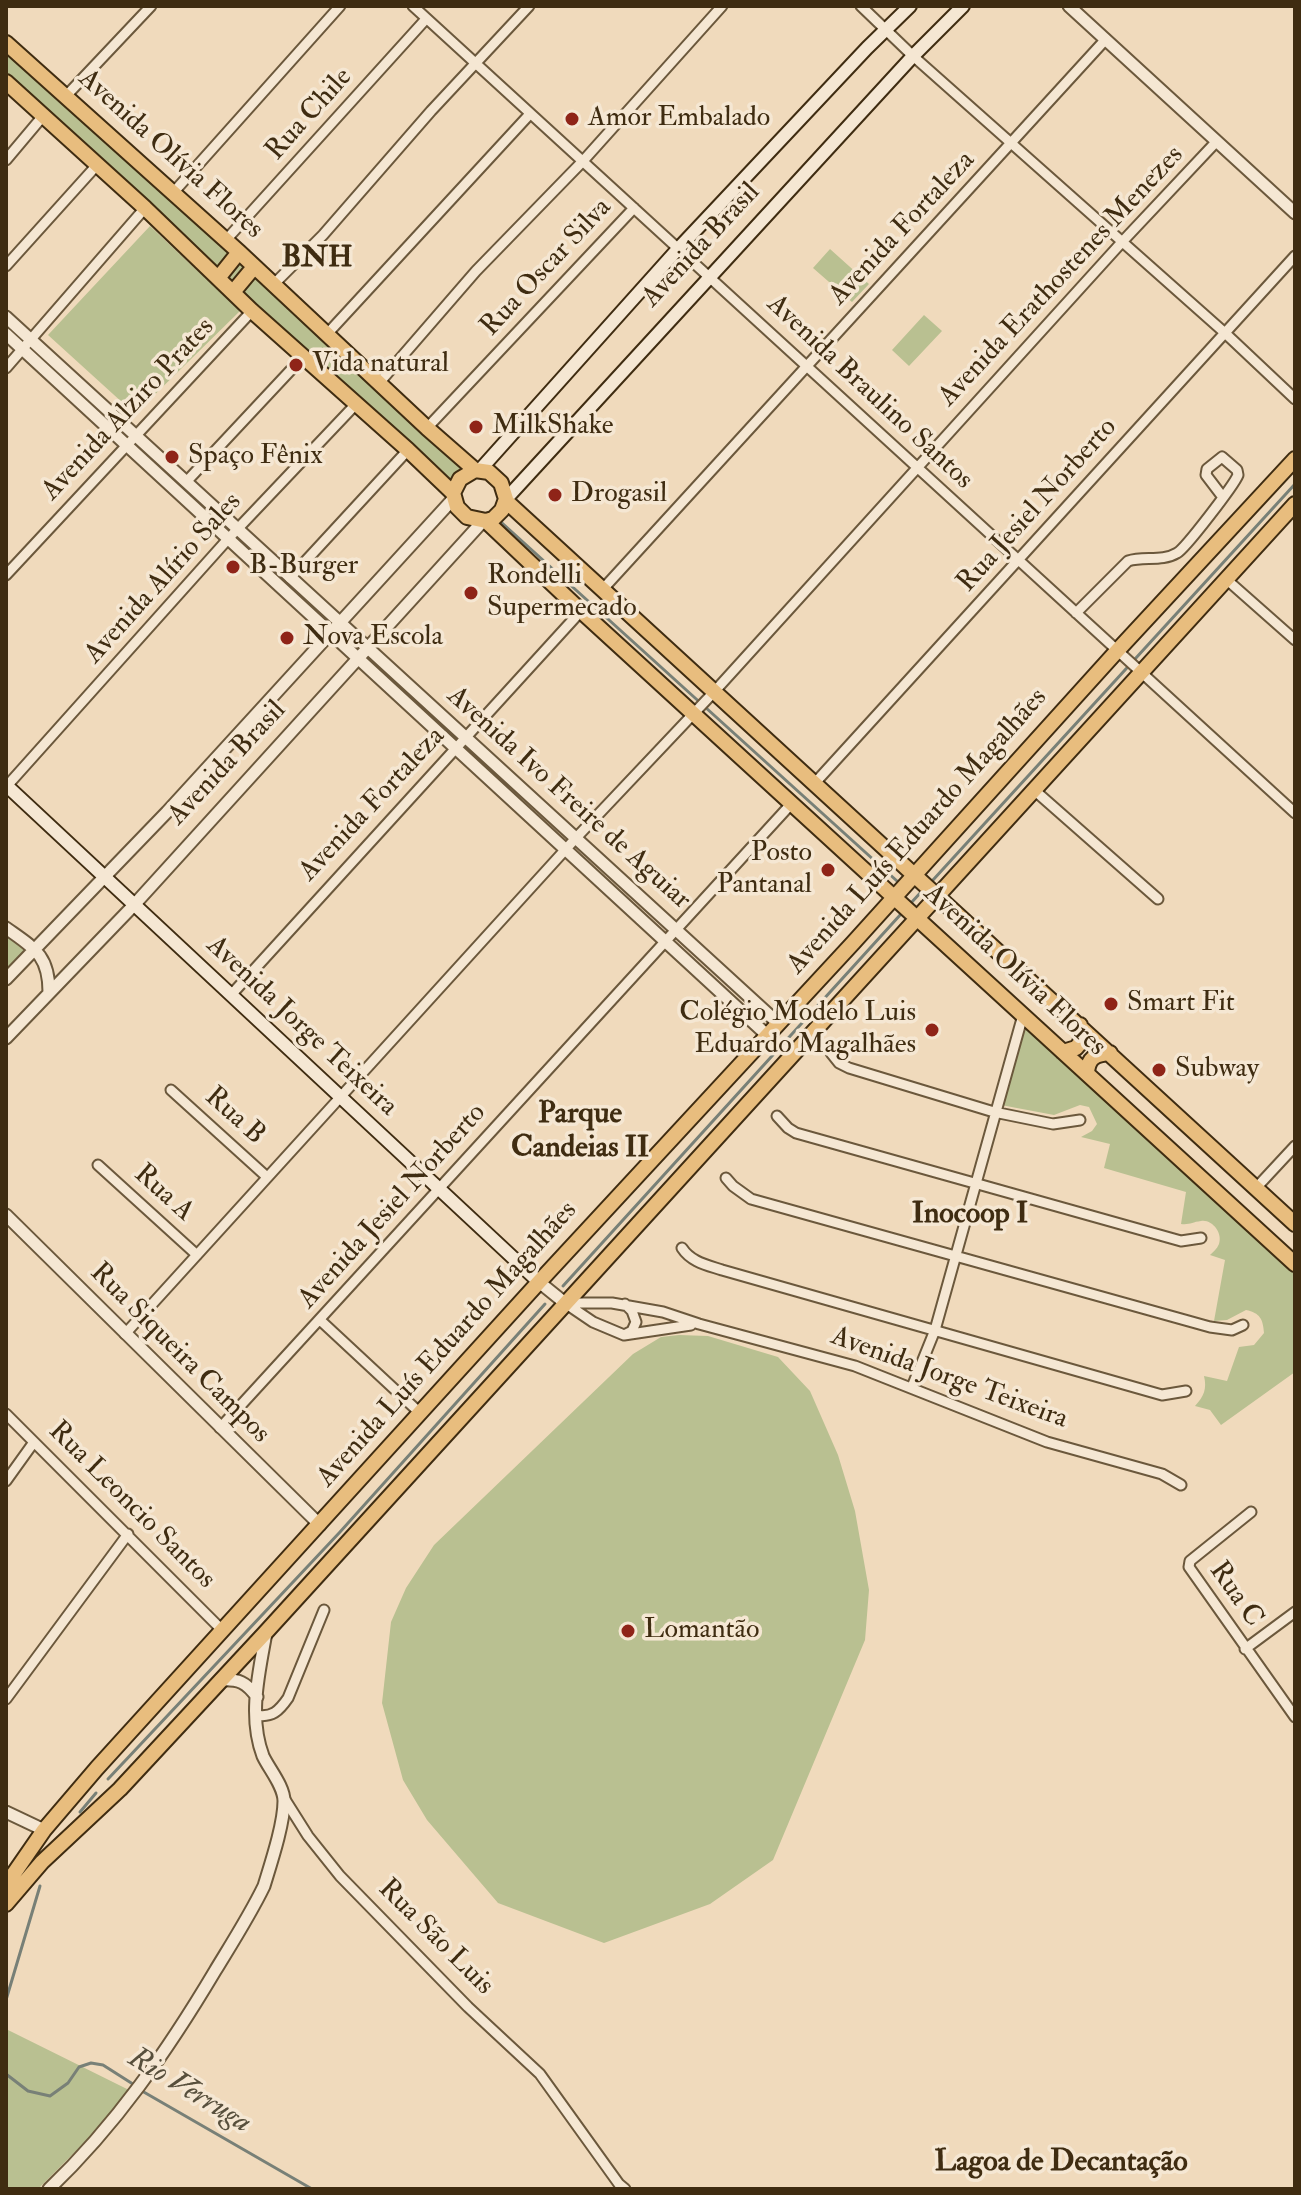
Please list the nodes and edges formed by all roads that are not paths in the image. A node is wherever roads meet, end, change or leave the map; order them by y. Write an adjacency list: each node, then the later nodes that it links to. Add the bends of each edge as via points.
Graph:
1 (151, 6): 17 (street)
2 (340, 6): 25 (street)
3 (413, 6): 10 (street, Avenida Braulino Santos)
4 (529, 6): 15 (street)
5 (722, 6): 23 (street)
6 (861, 6): 11 (street)
7 (910, 6): 11 (main road, Avenida Brasil)
8 (963, 6): 14 (main road, Avenida Brasil)
9 (1069, 6): 12 (street)
10 (426, 19): 15 (street, Avenida Braulino Santos); 29 (street, Rua Chile)
11 (885, 30): 14 (street); 31 (main road, Avenida Brasil)
12 (1106, 39): 20 (street); 21 (street, Avenida Fortaleza)
13 (6, 43): 17 (main road, Avenida Olívia Flores)
14 (913, 56): 21 (street); 37 (main road, Avenida Brasil)
15 (476, 63): 18 (street, Avenida Braulino Santos); 38 (street)
16 (6, 82): 19 (main road, Avenida Olívia Flores)
17 (66, 96): 25 (main road, Avenida Olívia Flores)
18 (529, 115): 23 (street, Avenida Braulino Santos); 42 (street)
19 (43, 116): 22 (street); 24 (main road, Avenida Olívia Flores)
20 (1217, 141): 28 (street); 30 (street, Avenida Erathostenes Menezes)
21 (1012, 143): 30 (street); 48 (street, Avenida Fortaleza)
22 (6, 160)
23 (583, 161): 27 (street, Avenida Braulino Santos); 50 (street, via 476,271)
24 (97, 165): 26 (main road, Avenida Olívia Flores); 34 (street)
25 (172, 194): 29 (main road, Avenida Olívia Flores)
26 (145, 208): 36 (main road, Avenida Olívia Flores); 45 (street)
27 (634, 208): 31 (street, Avenida Braulino Santos); 53 (street, Rua Oscar Silva)
28 (1295, 213)
29 (226, 240): 32 (main road, Avenida Olívia Flores)
30 (1122, 242): 43 (street); 58 (street, Avenida Erathostenes Menezes)
31 (677, 250): 37 (street, Avenida Braulino Santos); 59 (main road, Avenida Brasil)
32 (239, 252): 35 (main road, Avenida Olívia Flores); 36 (main road)
33 (1295, 256): 43 (street, Rua Jesiel Norberto)
34 (6, 266)
35 (254, 267): 38 (main road, Avenida Olívia Flores); 39 (main road)
36 (219, 277): 39 (main road, Avenida Olívia Flores)
37 (709, 277): 48 (street, Avenida Braulino Santos); 63 (main road, Avenida Brasil)
38 (274, 284): 42 (main road, Avenida Olívia Flores)
39 (234, 291): 40 (main road, Avenida Olívia Flores)
40 (252, 311): 47 (main road, Avenida Olívia Flores); 54 (street, Avenida Alziro Prates)
41 (6, 317): 45 (street, Avenida Ivo Freire de Aguiar)
42 (328, 333): 50 (main road, Avenida Olívia Flores)
43 (1225, 333): 51 (street); 68 (street, Rua Jesiel Norberto)
44 (6, 334): 46 (street, Avenida Ivo Freire de Aguiar)
45 (33, 340): 46 (street); 54 (street, Avenida Ivo Freire de Aguiar)
46 (23, 349): 49 (street); 55 (street, Avenida Ivo Freire de Aguiar)
47 (303, 357): 52 (main road, Avenida Olívia Flores); 60 (street)
48 (808, 366): 58 (street, Avenida Braulino Santos); 72 (street, Avenida Fortaleza)
49 (6, 368)
50 (379, 383): 53 (main road, Avenida Olívia Flores)
51 (1295, 399)
52 (357, 403): 56 (main road, Avenida Olívia Flores); 66 (street, Avenida Alírio Sales)
53 (427, 428): 59 (main road, Avenida Olívia Flores)
54 (136, 435): 55 (street, Avenida Alziro Prates); 60 (street, Avenida Ivo Freire de Aguiar)
55 (126, 444): 67 (street, Avenida Ivo Freire de Aguiar); 69 (street, Avenida Alziro Prates)
56 (408, 450): 61 (main road, Avenida Olívia Flores); 70 (street)
57 (1295, 459): 78 (main road, Avenida Luís Eduardo Magalhães)
58 (918, 468): 68 (street, Avenida Braulino Santos); 80 (street, Avenida Erathostenes Menezes)
59 (477, 470): 61 (main road, Avenida Brasil, via 460,479); 63 (main road, Avenida Olívia Flores, via 501,483)
60 (187, 481): 66 (street, Avenida Ivo Freire de Aguiar)
61 (454, 495): 65 (main road, Avenida Olívia Flores, via 467,517); 75 (street, Avenida Brasil)
62 (1222, 496): 74 (street, via 1186,546 1166,557 1128,561)
63 (506, 500): 65 (main road, Avenida Brasil, via 493,519); 72 (main road, Avenida Olívia Flores)
64 (1295, 504): 71 (main road, Avenida Luís Eduardo Magalhães)
65 (483, 521): 73 (main road, Avenida Olívia Flores); 77 (street, Avenida Brasil)
66 (238, 529): 67 (street, Avenida Alírio Sales); 70 (street, Avenida Ivo Freire de Aguiar)
67 (228, 539): 75 (street, Avenida Ivo Freire de Aguiar); 85 (street, Avenida Alírio Sales)
68 (1018, 561): 74 (street, Avenida Braulino Santos); 84 (street, Rua Jesiel Norberto)
69 (6, 575)
70 (290, 578): 75 (street, Avenida Ivo Freire de Aguiar)
71 (1226, 579): 76 (street); 79 (main road, Avenida Luís Eduardo Magalhães)
72 (602, 590): 80 (main road, Avenida Olívia Flores)
73 (581, 611): 81 (main road, Avenida Olívia Flores); 82 (street, Avenida Fortaleza)
74 (1076, 613): 78 (street, Avenida Braulino Santos)
75 (335, 627): 77 (street, Avenida Ivo Freire de Aguiar); 92 (street, Avenida Brasil)
76 (1295, 640)
77 (364, 654): 82 (street, Avenida Ivo Freire de Aguiar); 83 (street, Avenida Ivo Freire de Aguiar); 96 (street, Avenida Brasil)
78 (1120, 654): 79 (street, Avenida Braulino Santos); 91 (main road, Avenida Luís Eduardo Magalhães)
79 (1137, 669): 86 (main road, Avenida Luís Eduardo Magalhães); 88 (street, Avenida Braulino Santos)
80 (714, 692): 81 (street, Avenida Erathostenes Menezes); 84 (main road, Avenida Olívia Flores)
81 (694, 713): 87 (main road, Avenida Olívia Flores); 89 (street)
82 (466, 738): 83 (street, Avenida Fortaleza); 89 (street, Avenida Ivo Freire de Aguiar)
83 (456, 748): 90 (street, Avenida Ivo Freire de Aguiar); 104 (street, Avenida Fortaleza)
84 (814, 784): 91 (main road, Avenida Olívia Flores)
85 (6, 786): 92 (main road, Avenida Jorge Teixeira)
86 (1033, 789): 94 (main road, Avenida Luís Eduardo Magalhães); 95 (street)
87 (792, 803): 93 (main road, Avenida Olívia Flores); 99 (street, Avenida Jesiel Norberto)
88 (1295, 813)
89 (575, 839): 90 (street); 99 (street, Avenida Ivo Freire de Aguiar)
90 (565, 851): 100 (street, Avenida Ivo Freire de Aguiar); 115 (street)
91 (914, 875): 93 (main road, Avenida Luís Eduardo Magalhães); 94 (main road, Avenida Olívia Flores)
92 (103, 876): 96 (main road, Avenida Jorge Teixeira); 101 (street, Avenida Brasil)
93 (895, 897): 97 (main road, Avenida Olívia Flores); 106 (main road, Avenida Luís Eduardo Magalhães)
94 (938, 897): 97 (main road, Avenida Luís Eduardo Magalhães); 107 (main road, Avenida Olívia Flores)
95 (1158, 899)
96 (134, 905): 103 (street, Avenida Brasil); 104 (main road, Avenida Jorge Teixeira)
97 (919, 918): 105 (main road, Avenida Olívia Flores); 135 (main road, Avenida Luís Eduardo Magalhães)
98 (6, 928): 101 (street)
99 (676, 930): 100 (street, Avenida Jesiel Norberto); 106 (street, Avenida Ivo Freire de Aguiar)
100 (665, 942): 108 (street, Avenida Ivo Freire de Aguiar); 124 (street, Avenida Jesiel Norberto)
101 (36, 950): 102 (street, Avenida Brasil); 103 (street, via 49,972)
102 (6, 979)
103 (49, 992): 109 (street, Avenida Brasil)
104 (231, 995): 115 (main road, Avenida Jorge Teixeira)
105 (1023, 1015): 110 (main road, Avenida Olívia Flores); 116 (street)
106 (779, 1024): 108 (main road, Avenida Luís Eduardo Magalhães)
107 (1080, 1025): 110 (main road, via 1081,1042); 112 (main road, Avenida Olívia Flores)
108 (768, 1036): 133 (main road, Avenida Luís Eduardo Magalhães)
109 (6, 1038)
110 (1063, 1052): 113 (main road, Avenida Olívia Flores)
111 (831, 1053): 116 (street, via 849,1068)
112 (1110, 1053): 113 (main road, via 1089,1060); 125 (main road, Avenida Olívia Flores)
113 (1087, 1073): 132 (main road, Avenida Olívia Flores)
114 (171, 1090): 121 (street, Rua B)
115 (342, 1097): 121 (street); 124 (main road, Avenida Jorge Teixeira)
116 (994, 1112): 118 (street, via 1053,1124); 123 (street)
117 (777, 1116): 123 (street, via 796,1133)
118 (1080, 1120)
119 (1295, 1146): 125 (street)
120 (98, 1165): 130 (street, Rua A)
121 (267, 1177): 130 (street)
122 (726, 1178): 131 (street, via 751,1199)
123 (975, 1183): 128 (street, via 1181,1241); 131 (street)
124 (441, 1188): 133 (main road, Avenida Jorge Teixeira); 136 (street, Avenida Jesiel Norberto)
125 (1256, 1188): 127 (main road, Avenida Olívia Flores)
126 (6, 1215): 140 (street, Rua Siqueira Campos)
127 (1295, 1224)
128 (1201, 1238)
129 (682, 1248): 139 (street, via 697,1262)
130 (197, 1255): 140 (street)
131 (956, 1256): 138 (street, via 1222,1330); 139 (street)
132 (1295, 1264)
133 (539, 1282): 135 (street, Avenida Jorge Teixeira); 144 (main road, Avenida Luís Eduardo Magalhães)
134 (625, 1304): 135 (street, Avenida Jorge Teixeira); 137 (street, Avenida Jorge Teixeira); 141 (street, via 636,1322)
135 (568, 1305): 141 (street, Avenida Jorge Teixeira); 156 (main road, Avenida Luís Eduardo Magalhães)
136 (320, 1320): 144 (street); 146 (street, Avenida Jesiel Norberto)
137 (699, 1324): 141 (street, Avenida Jorge Teixeira); 142 (street, Avenida Jorge Teixeira)
138 (1243, 1325)
139 (935, 1330): 142 (street); 143 (street, via 1162,1395)
140 (125, 1334): 146 (street, Rua Siqueira Campos)
141 (624, 1335)
142 (912, 1387): 149 (street, Avenida Jorge Teixeira, via 1047,1442 1162,1474)
143 (1186, 1391)
144 (420, 1413): 151 (main road, Avenida Luís Eduardo Magalhães)
145 (6, 1414): 147 (street, Rua Leoncio Santos)
146 (220, 1428): 151 (street, Rua Siqueira Campos)
147 (34, 1442): 148 (street); 152 (street, Rua Leoncio Santos)
148 (6, 1481)
149 (1181, 1485)
150 (1251, 1512): 157 (street, Rua C, via 1189,1567)
151 (320, 1525): 155 (main road, Avenida Luís Eduardo Magalhães)
152 (128, 1534): 155 (street, Rua Leoncio Santos); 160 (street)
153 (324, 1610): 161 (street, via 288,1698 266,1717)
154 (1295, 1612): 157 (street)
155 (223, 1631): 163 (main road, Avenida Luís Eduardo Magalhães)
156 (266, 1632): 158 (main road, Avenida Luís Eduardo Magalhães); 159 (street, Rua São Luis)
157 (1245, 1649): 162 (street, Rua C)
158 (220, 1680): 159 (street, via 239,1680); 164 (main road, Avenida Luís Eduardo Magalhães)
159 (257, 1697): 161 (street, Rua São Luis)
160 (6, 1699)
161 (256, 1715): 165 (street, Rua São Luis, via 263,1755)
162 (1295, 1717)
163 (97, 1768): 164 (main road, via 105,1785); 167 (main road, Avenida Luís Eduardo Magalhães)
164 (120, 1789): 169 (main road, Avenida Luís Eduardo Magalhães, via 42,1862)
165 (284, 1798): 170 (street, via 260,1895 186,2020 101,2136); 171 (street, Rua São Luis, via 340,1876 540,2074)
166 (6, 1812): 167 (street)
167 (44, 1830): 168 (main road, Avenida Luís Eduardo Magalhães)
168 (6, 1885)
169 (6, 1904)
170 (49, 2189)
171 (625, 2189)

